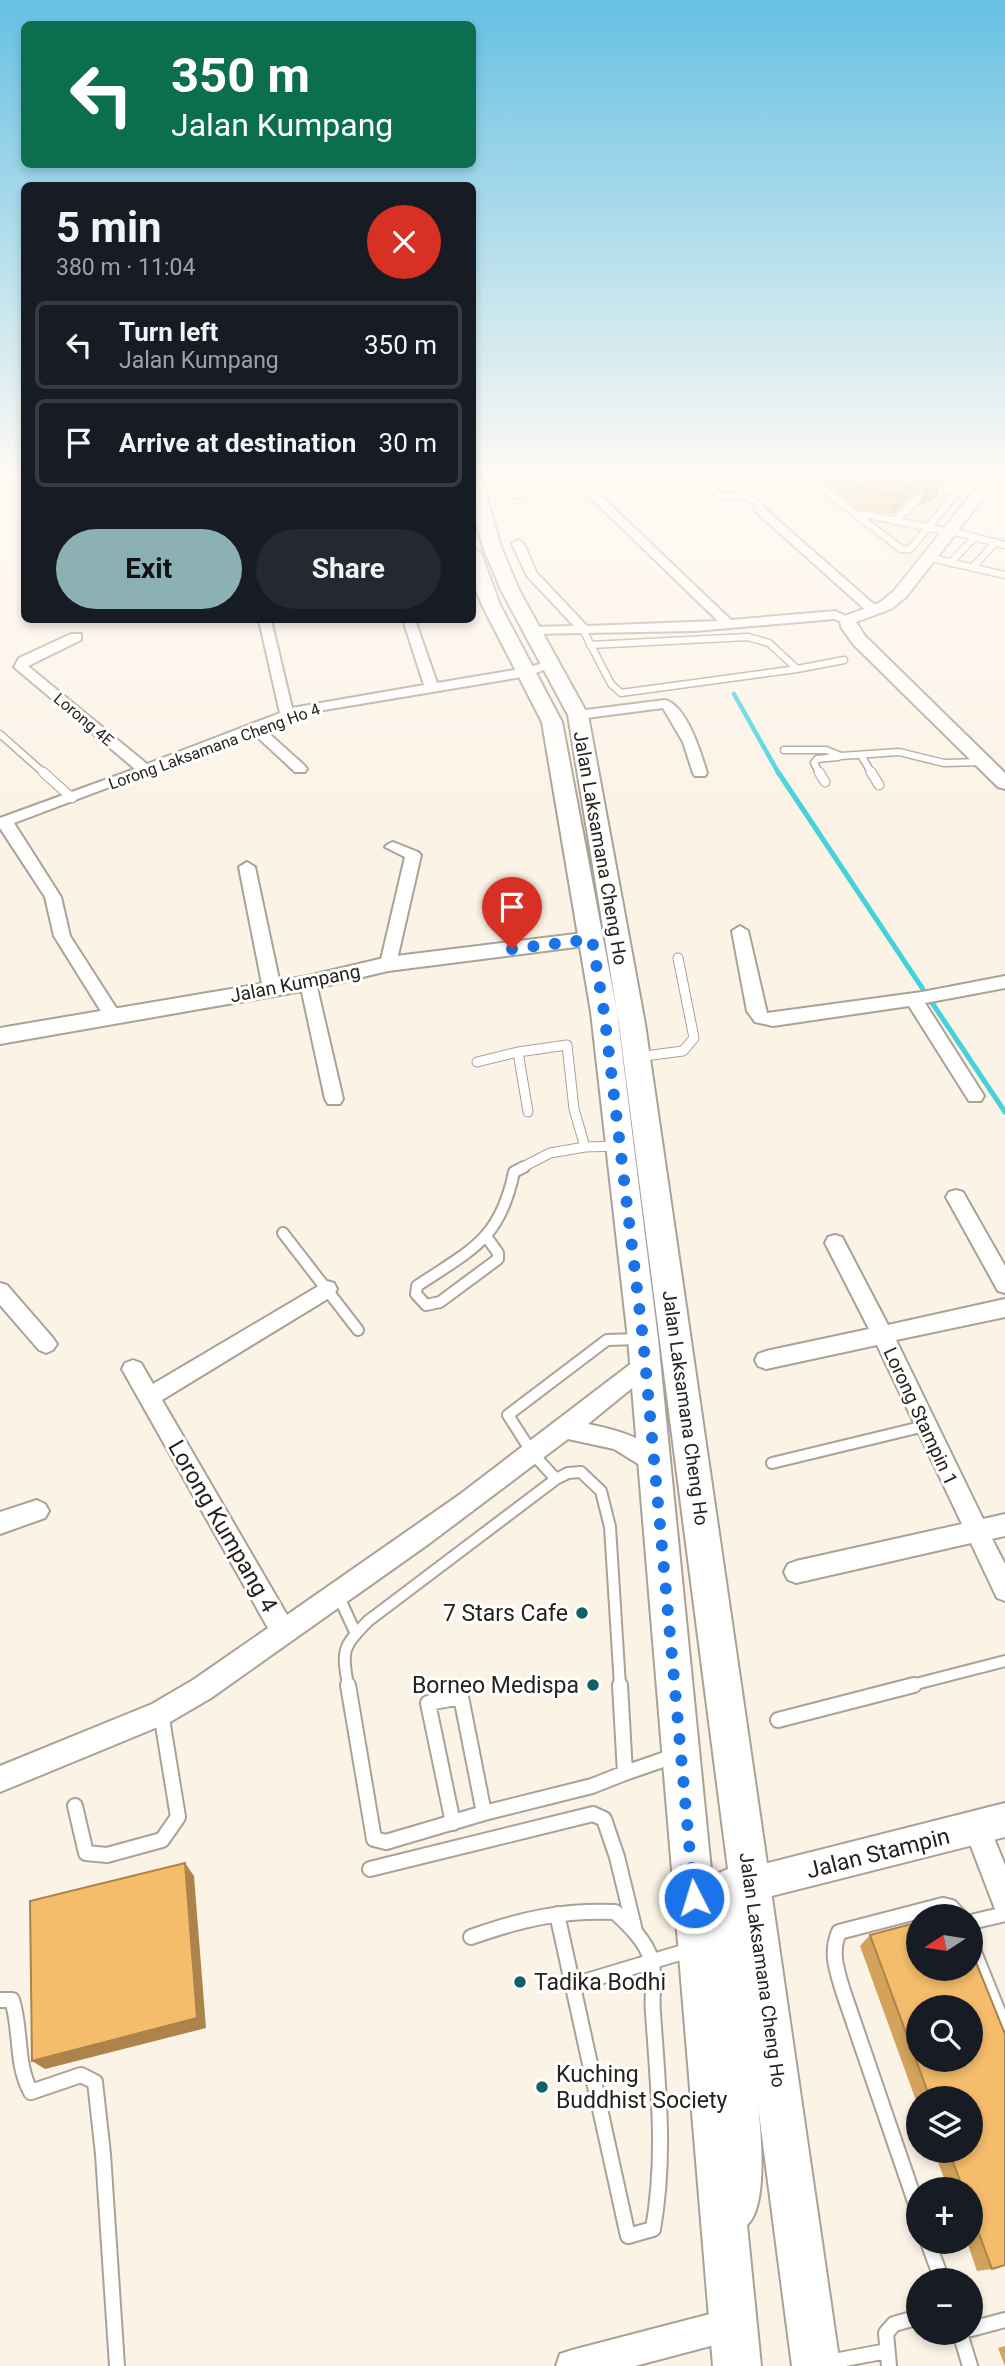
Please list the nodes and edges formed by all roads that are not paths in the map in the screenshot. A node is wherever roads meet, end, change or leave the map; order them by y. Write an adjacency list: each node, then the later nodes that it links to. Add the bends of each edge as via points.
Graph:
1 (483, 583): 17 (main road, Jalan Laksamana Cheng Ho, via 491,605)
2 (507, 583): 13 (main road, Jalan Laksamana Cheng Ho)
3 (541, 583): 12 (street)
4 (686, 583): 11 (street)
5 (843, 583): 7 (street)
6 (908, 583): 7 (street, via 885,606)
7 (873, 610): 8 (street)
8 (848, 620): 11 (street, via 835,615); 27 (street, via 859,640)
9 (266, 623): 20 (street)
10 (411, 623): 19 (street)
11 (727, 623): 12 (street)
12 (583, 630): 13 (street); 15 (lane)
13 (533, 631): 17 (main road, Jalan Laksamana Cheng Ho)
14 (76, 637): 29 (street, Lorong 4E, via 21,667)
15 (590, 645): 18 (lane, via 748,637 769,643); 18 (lane, via 621,694)
16 (844, 660): 18 (lane)
17 (539, 669): 19 (street, Lorong Laksamana Cheng Ho 4); 21 (main road, Jalan Laksamana Cheng Ho); 39 (main road, Jalan Laksamana Cheng Ho)
18 (797, 669)
19 (431, 686): 20 (street, Lorong Laksamana Cheng Ho 4)
20 (287, 715): 22 (street, Lorong Laksamana Cheng Ho 4)
21 (578, 715): 30 (street, via 665,704 690,742); 49 (main road, Jalan Laksamana Cheng Ho)
22 (256, 729): 28 (street); 29 (street, Lorong Laksamana Cheng Ho 4)
23 (0, 734): 34 (lane)
24 (784, 750): 26 (lane, via 826,750)
25 (861, 755): 26 (lane); 27 (lane, via 899,752 944,763); 33 (lane)
26 (841, 756): 31 (lane, via 814,763)
27 (985, 762): 32 (street)
28 (300, 769)
29 (146, 771): 34 (street, Lorong Laksamana Cheng Ho 4)
30 (700, 773)
31 (825, 782)
32 (1005, 783)
33 (879, 785)
34 (72, 798): 35 (street, Lorong Laksamana Cheng Ho 4)
35 (3, 822): 46 (street, via 53,897 62,936)
36 (393, 847): 41 (street, via 413,855)
37 (247, 867): 44 (street)
38 (740, 930): 45 (street, via 756,1012 761,1017 773,1020)
39 (592, 939): 41 (street, Jalan Kumpang); 54 (main road, Jalan Laksamana Cheng Ho)
40 (678, 958): 49 (lane, via 694,1038 683,1051)
41 (388, 964): 43 (street, Jalan Kumpang)
42 (1005, 982): 45 (street)
43 (308, 983): 44 (street, Jalan Kumpang); 52 (street)
44 (272, 989): 46 (street, Jalan Kumpang)
45 (918, 999): 51 (street)
46 (114, 1017): 47 (street, Jalan Kumpang)
47 (0, 1036)
48 (518, 1052): 50 (lane); 53 (lane); 55 (lane, via 567,1045 572,1111)
49 (637, 1057): 97 (main road, Jalan Laksamana Cheng Ho)
50 (477, 1062)
51 (975, 1096)
52 (334, 1099)
53 (528, 1112)
54 (620, 1146): 55 (lane); 67 (main road, Jalan Laksamana Cheng Ho)
55 (585, 1147): 58 (lane, via 550,1153 514,1172 510,1201)
56 (956, 1197): 60 (street)
57 (283, 1233): 61 (lane)
58 (488, 1239): 58 (lane, via 416,1286 416,1294 426,1305 440,1302 498,1259)
59 (835, 1243): 65 (street, Lorong Stampin 1)
60 (1005, 1284)
61 (327, 1289): 64 (lane); 70 (street)
62 (0, 1291): 66 (street)
63 (1005, 1308): 65 (street)
64 (358, 1330)
65 (883, 1335): 68 (street); 71 (street, Lorong Stampin 1)
66 (46, 1344)
67 (644, 1352): 72 (street); 73 (lane, via 607,1340 508,1415); 74 (main road, Jalan Laksamana Cheng Ho)
68 (766, 1360)
69 (133, 1369): 70 (street, Lorong Kumpang 4)
70 (149, 1398): 84 (street, Lorong Kumpang 4)
71 (925, 1426): 75 (lane); 80 (street, Lorong Stampin 1)
72 (567, 1429): 73 (street); 74 (street, via 619,1440)
73 (533, 1454): 76 (lane); 83 (street)
74 (653, 1463): 89 (main road, Jalan Laksamana Cheng Ho)
75 (772, 1463)
76 (556, 1479): 85 (lane); 90 (lane, via 582,1472 601,1491 610,1527)
77 (37, 1511): 78 (street)
78 (0, 1523)
79 (1005, 1525): 80 (street)
80 (976, 1531): 81 (street); 82 (street, Lorong Stampin 1)
81 (796, 1572)
82 (1005, 1590)
83 (338, 1595): 84 (street); 85 (lane)
84 (283, 1632): 87 (street, Lorong Kumpang 4)
85 (356, 1634): 94 (lane, via 346,1644 344,1662 374,1839 386,1842)
86 (1005, 1661): 88 (lane)
87 (161, 1713): 91 (street, Lorong Kumpang 4); 92 (lane, via 178,1817 162,1840 107,1856 86,1853)
88 (778, 1720)
89 (682, 1755): 90 (lane); 105 (main road, Jalan Laksamana Cheng Ho)
90 (625, 1773): 93 (lane, via 592,1786)
91 (0, 1779)
92 (75, 1805)
93 (484, 1813): 94 (lane); 94 (lane, via 461,1697 428,1703)
94 (453, 1823)
95 (991, 1824): 97 (street, Jalan Stampin); 98 (street)
96 (370, 1868): 103 (lane, via 593,1814 604,1819)
97 (752, 1884): 112 (main road, via 730,1888 723,1901 740,2154 733,2212); 119 (main road, Jalan Laksamana Cheng Ho)
98 (1005, 1899)
99 (1005, 1913): 102 (lane)
100 (557, 1914): 103 (lane, via 615,1912); 104 (lane, via 535,1916); 108 (lane)
101 (906, 1915): 111 (lane, via 839,1932 833,1955)
102 (984, 1919)
103 (635, 1931): 106 (lane)
104 (471, 1937)
105 (698, 1948): 106 (lane); 112 (main road, Jalan Laksamana Cheng Ho)
106 (652, 1963): 108 (lane); 108 (lane, via 662,2119 659,2200 653,2229 628,2236)
107 (984, 1977): 110 (lane)
108 (573, 1985)
109 (0, 2000): 120 (lane, via 12,2000 16,2010 18,2061 31,2092 81,2075 95,2082)
110 (1005, 2029)
111 (907, 2177)
112 (724, 2234): 115 (main road, Jalan Laksamana Cheng Ho)
113 (1005, 2320): 116 (lane)
114 (906, 2321): 118 (lane, via 894,2324 887,2333)
115 (733, 2324): 121 (street); 122 (main road, Jalan Laksamana Cheng Ho)
116 (983, 2326)
117 (964, 2345): 123 (lane)
118 (888, 2358): 119 (lane)
119 (816, 2365)
120 (117, 2366)
121 (572, 2366)
122 (737, 2366)
123 (970, 2366)

